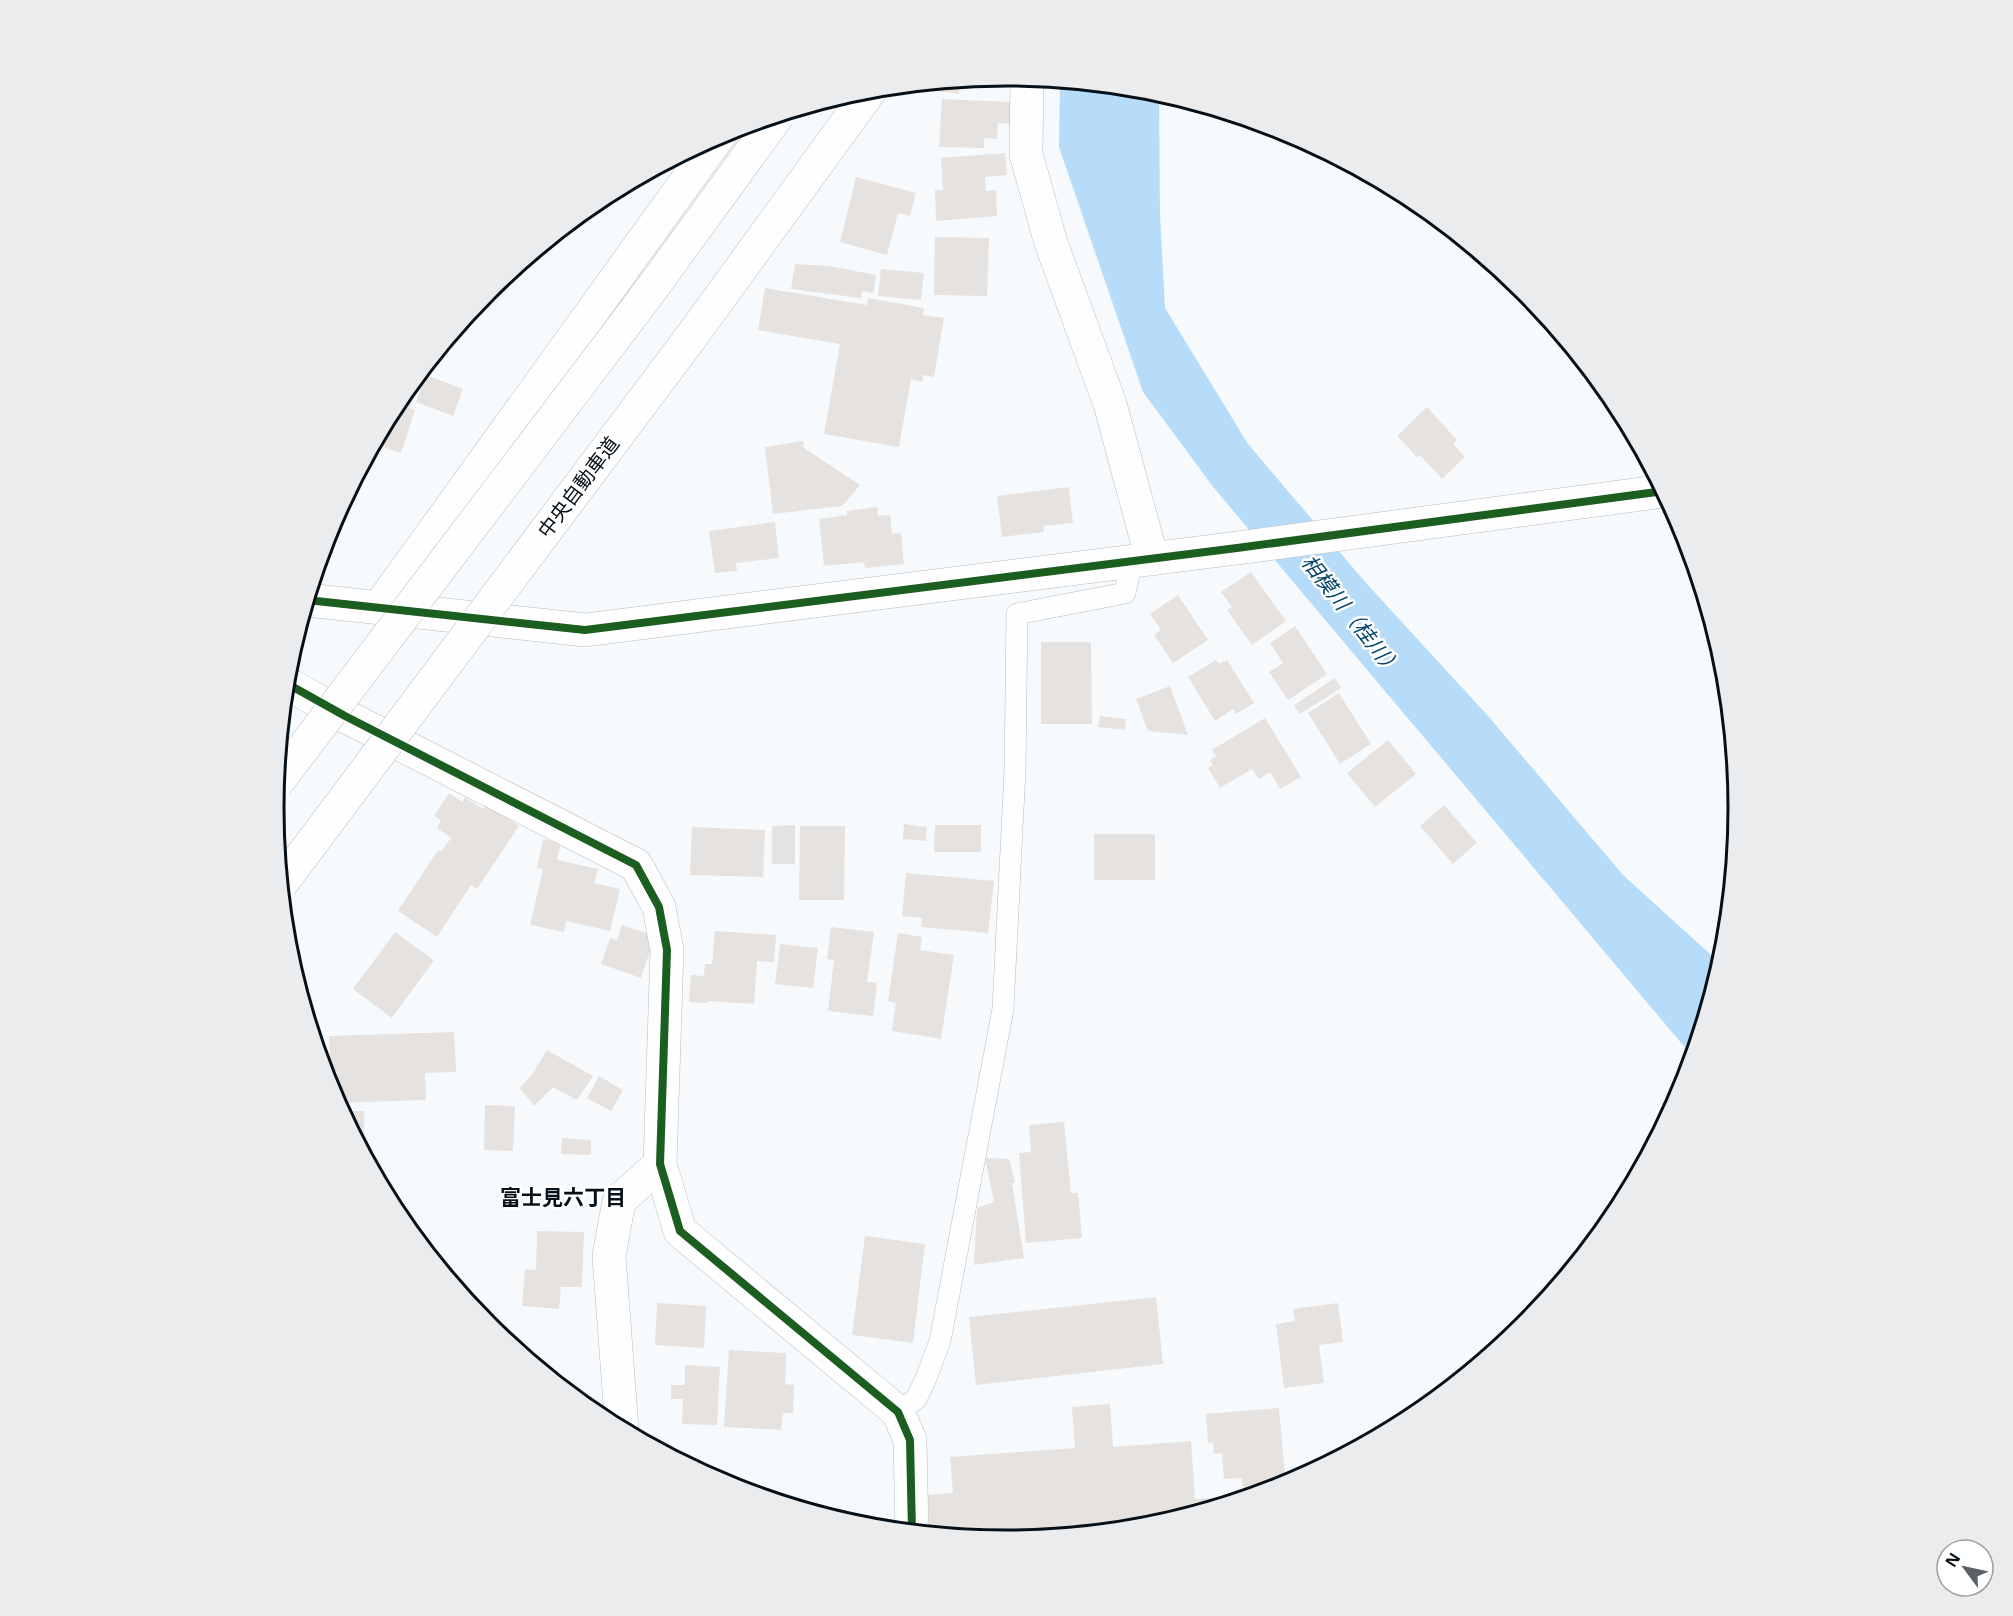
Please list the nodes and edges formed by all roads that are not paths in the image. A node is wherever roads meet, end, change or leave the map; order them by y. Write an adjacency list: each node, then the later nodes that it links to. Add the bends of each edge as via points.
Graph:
1 (1027, 86): 6 (main road, via 1026,154 1051,243 1110,404)
2 (864, 100): 11 (main road, 中央自動車道, bridge, via 694,333)
3 (770, 125): 10 (main road, bridge)
4 (709, 150): 8 (main road)
5 (1656, 492): 6 (main road)
6 (1142, 560): 8 (main road, via 585,630); 13 (lane, via 1125,592 1017,614 1015,770 1003,1009 940,1341 916,1399)
7 (315, 601): 8 (main road)
8 (380, 606)
9 (294, 688): 12 (main road, via 636,864 659,907 667,950)
10 (286, 771)
11 (288, 875)
12 (660, 1164): 13 (main road, via 680,1231); 14 (main road, via 619,1201 609,1256)
13 (898, 1412): 15 (main road, via 909,1440)
14 (621, 1419)
15 (912, 1524)

